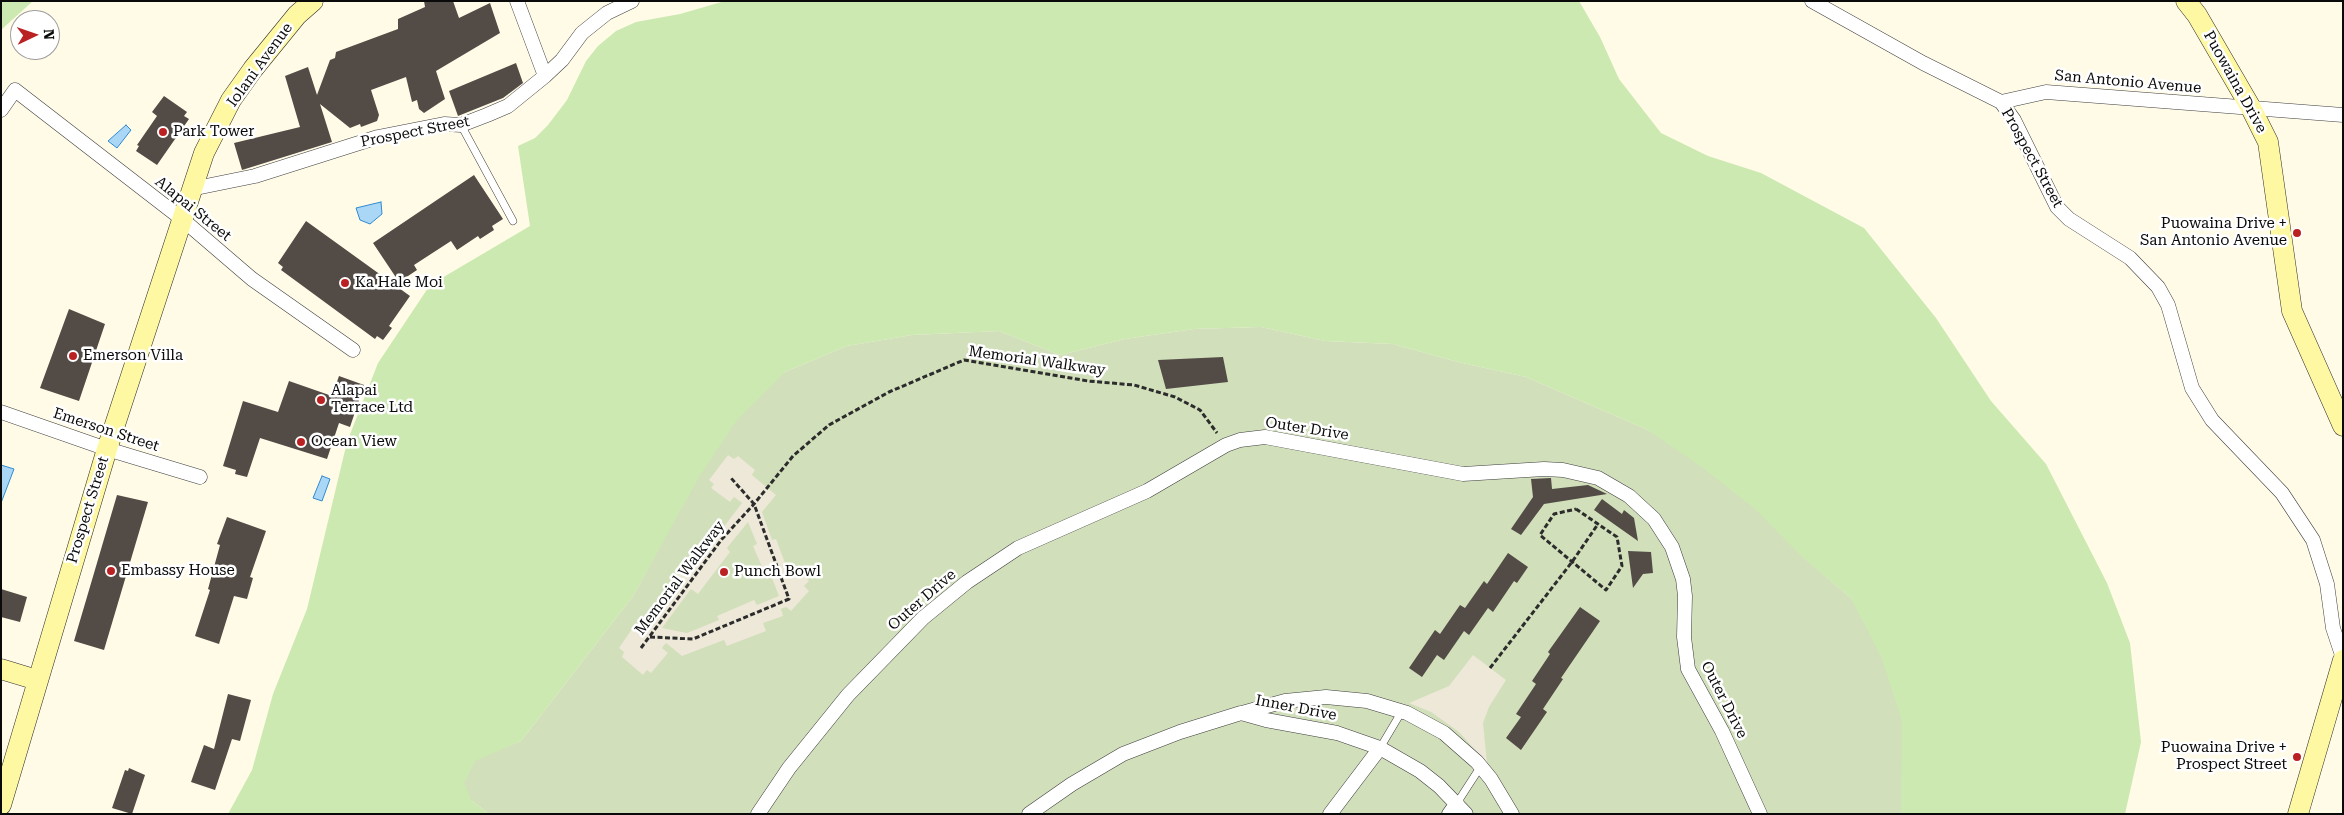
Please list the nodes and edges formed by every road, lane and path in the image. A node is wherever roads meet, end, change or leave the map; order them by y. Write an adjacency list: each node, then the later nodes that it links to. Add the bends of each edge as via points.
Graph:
1 (313, 1): 12 (main road, Iolani Avenue, via 297,15 231,100 204,153)
2 (517, 1): 6 (street)
3 (632, 1): 6 (street, Prospect Street, via 607,13 582,33)
4 (1812, 1): 7 (street, Prospect Street)
5 (2186, 1): 8 (main road, Puowaina Drive, via 2197,14)
6 (546, 76): 11 (street, Prospect Street, via 508,106)
7 (2001, 102): 8 (street, San Antonio Avenue, via 2046,92); 27 (street, Prospect Street, via 2014,120 2057,207 2069,219 2130,258 2158,287 2168,306 2192,388 2212,420 2282,493 2313,540 2327,584 2332,628)
8 (2251, 108): 10 (street, San Antonio Avenue); 17 (main road, Puowaina Drive, via 2268,142 2273,164 2278,224 2292,311)
9 (1, 110): 13 (street, Alapai Street, via 15,90)
10 (2343, 115)
11 (461, 126): 12 (street, Prospect Street, via 444,124 378,138 255,176); 14 (lane)
12 (191, 189): 13 (main road, Iolani Avenue)
13 (182, 218): 15 (street, Alapai Street, via 252,278); 19 (main road, Prospect Street)
14 (513, 221)
15 (353, 350)
16 (1, 412): 19 (street, Emerson Street)
17 (2343, 426)
18 (1226, 444): 22 (path, Memorial Walkway, via 1200,410 1176,397 1134,385 964,360 889,392 828,425 793,456); 37 (street, Outer Drive, via 1140,495 1018,548 967,582 901,640 848,694 789,768); 42 (street, Outer Drive, via 1253,438 1278,438 1463,474 1562,470 1598,478 1629,496 1654,519 1672,547 1683,579 1684,643 1688,669 1722,731)
19 (107, 449): 20 (street, Emerson Street); 30 (main road, Prospect Street)
20 (200, 478)
21 (731, 478): 22 (path)
22 (754, 504): 25 (path, Memorial Walkway, via 722,539); 25 (path, via 789,599 693,639)
23 (1598, 524): 24 (path); 24 (path, via 1576,509 1554,514 1540,535); 24 (path, via 1617,537 1622,566 1606,590)
24 (1572, 562): 28 (path)
25 (649, 636): 26 (path, Memorial Walkway)
26 (641, 648)
27 (2343, 659): 43 (main road)
28 (1490, 668)
29 (1, 669): 30 (main road)
30 (37, 680): 35 (main road, Prospect Street)
31 (1402, 711): 32 (street, via 1368,701 1326,697 1285,701); 33 (lane); 34 (street, via 1444,733)
32 (1242, 713): 33 (street, Inner Drive, via 1337,732); 38 (street, Inner Drive, via 1124,754)
33 (1380, 748): 36 (street, Inner Drive, via 1420,771); 39 (street)
34 (1481, 766): 36 (lane); 41 (street)
35 (1, 805)
36 (1453, 808): 40 (street, Inner Drive)
37 (758, 814)
38 (1029, 814)
39 (1330, 814)
40 (1466, 814)
41 (1512, 814)
42 (1760, 814)
43 (2298, 814)

